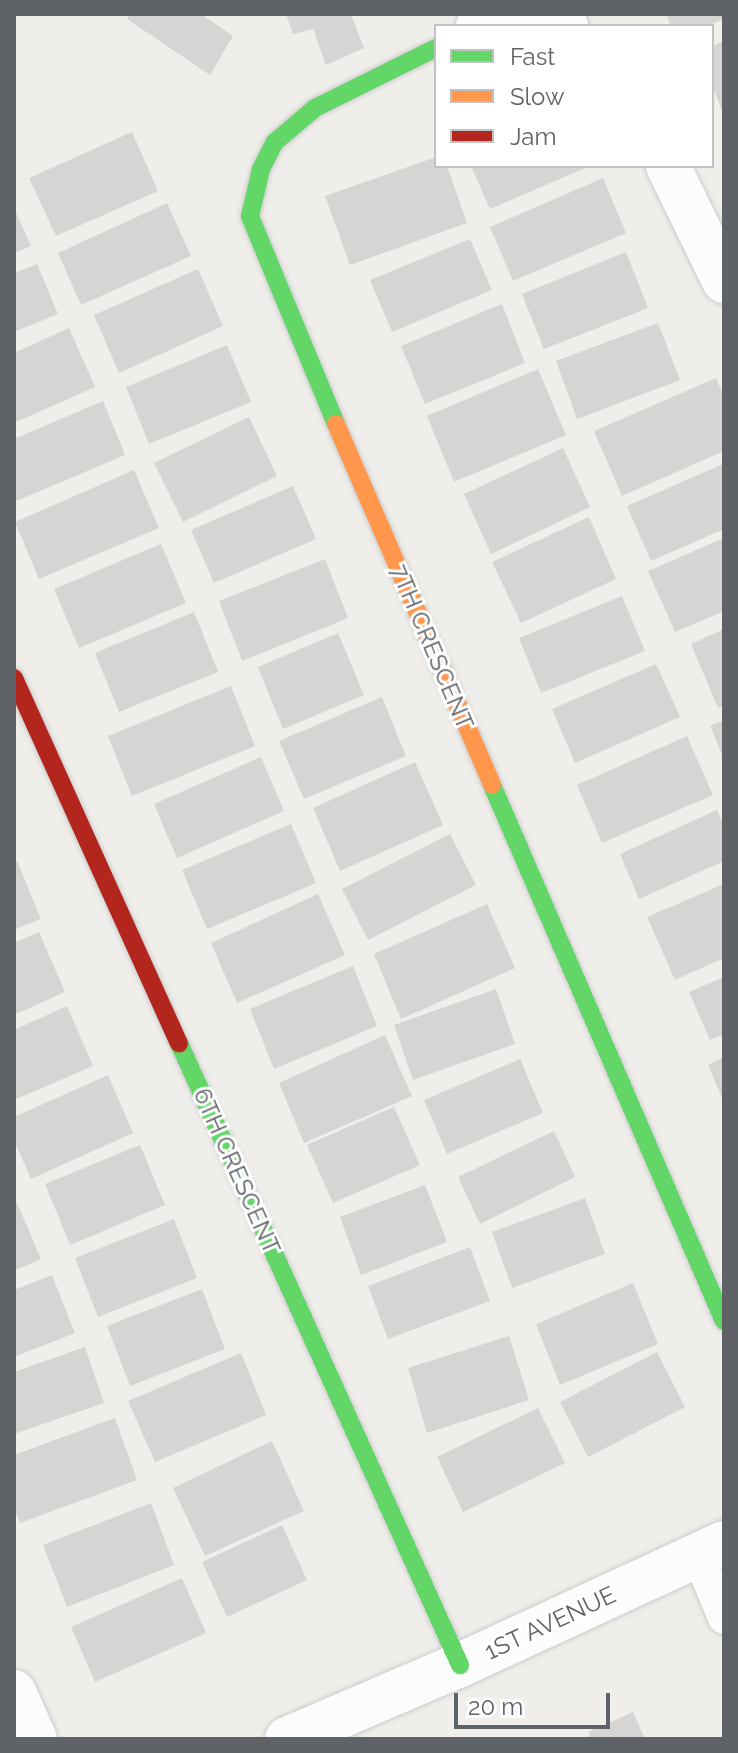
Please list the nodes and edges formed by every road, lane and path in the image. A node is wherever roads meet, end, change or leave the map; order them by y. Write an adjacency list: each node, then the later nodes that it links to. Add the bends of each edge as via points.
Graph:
1 (482, 24): 2 (street, via 500,15 546,15)
2 (562, 24)
3 (434, 49): 7 (street, 7TH CRESCENT, via 315,108 275,142 261,169 250,216)
4 (669, 168): 5 (street)
5 (724, 281)
6 (14, 678): 10 (street, 6TH CRESCENT)
7 (724, 1321)
8 (711, 1549): 9 (lane); 10 (street, 1ST AVENUE)
9 (724, 1618)
10 (460, 1665): 13 (street, 1ST AVENUE)
11 (14, 1692): 12 (street)
12 (35, 1739)
13 (287, 1739)

